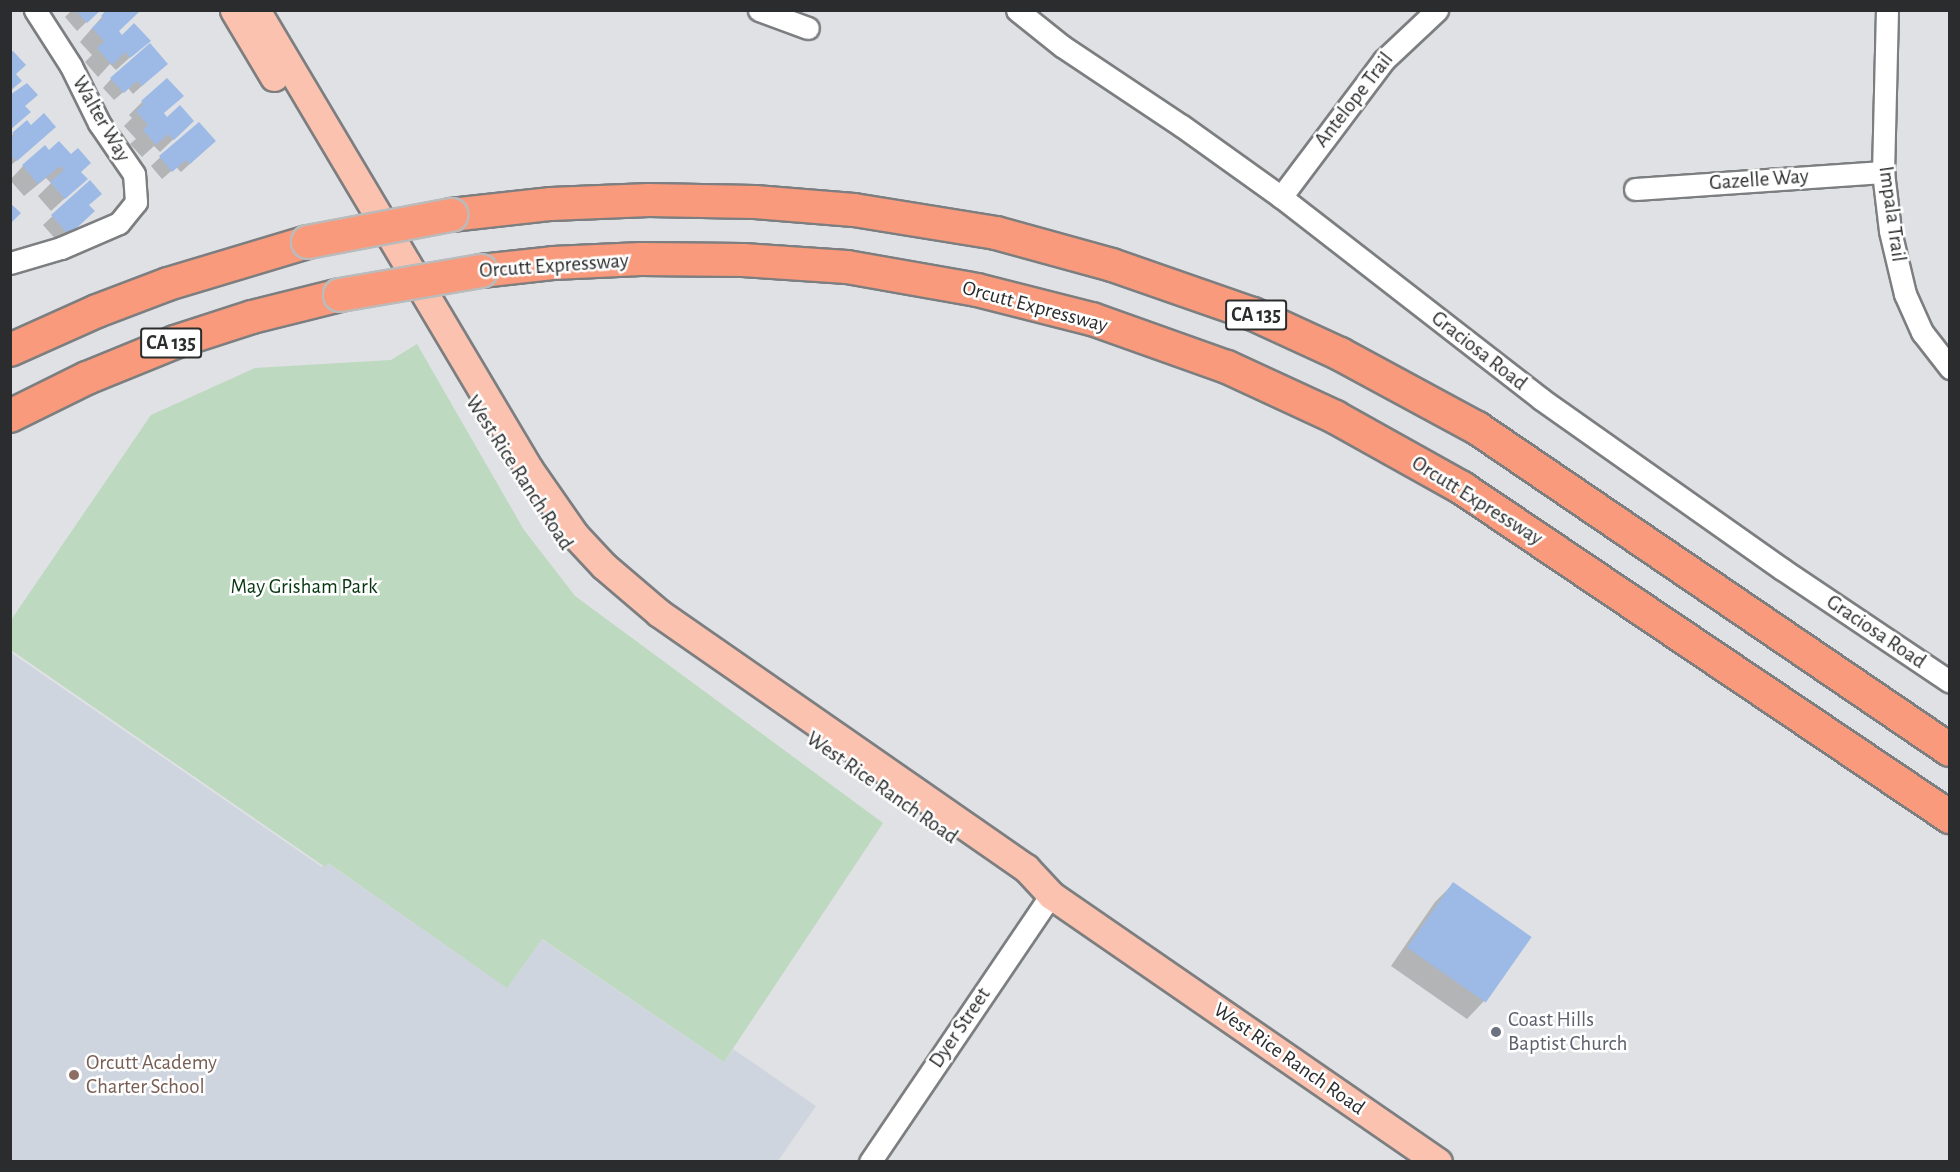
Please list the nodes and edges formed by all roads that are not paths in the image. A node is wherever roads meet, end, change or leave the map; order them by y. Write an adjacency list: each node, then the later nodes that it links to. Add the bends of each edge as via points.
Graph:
1 (35, 10): 12 (street, Walter Way, via 99,123 134,174 136,202 119,223 61,248)
2 (234, 10): 19 (main road, West Rice Ranch Road, via 519,481 593,578 649,624 844,762 1018,882)
3 (256, 10): 19 (main road, West Rice Ranch Road, via 529,469 575,535 659,613 1026,868)
4 (759, 10): 8 (street)
5 (1017, 10): 11 (street, Graciosa Road, via 1062,46)
6 (1437, 10): 11 (street, Antelope Trail, via 1384,60)
7 (1887, 10): 9 (street, Impala Trail)
8 (808, 28)
9 (1883, 172): 10 (street, Gazelle Way); 14 (street, Impala Trail, via 1890,231 1905,294 1922,332)
10 (1635, 189)
11 (1281, 197): 16 (street, Graciosa Road, via 1541,399 1782,569)
12 (10, 263)
13 (10, 350): 17 (highway, CA 135, bridge, via 168,284 308,242 451,215 551,204 649,200 755,202 854,210 996,233 1112,265 1253,314 1340,354 1477,428)
14 (1950, 368)
15 (10, 416): 18 (highway, Orcutt Expressway / CA 135, bridge, via 87,378 175,342 252,317 340,295 481,270 553,263 743,260 847,267 976,290 1092,319 1227,367 1335,417 1462,488)
16 (1947, 674)
17 (1950, 750)
18 (1950, 817)
19 (1051, 895): 20 (street, Dyer Street); 21 (main road, West Rice Ranch Road)
20 (870, 1161)
21 (1438, 1161)

